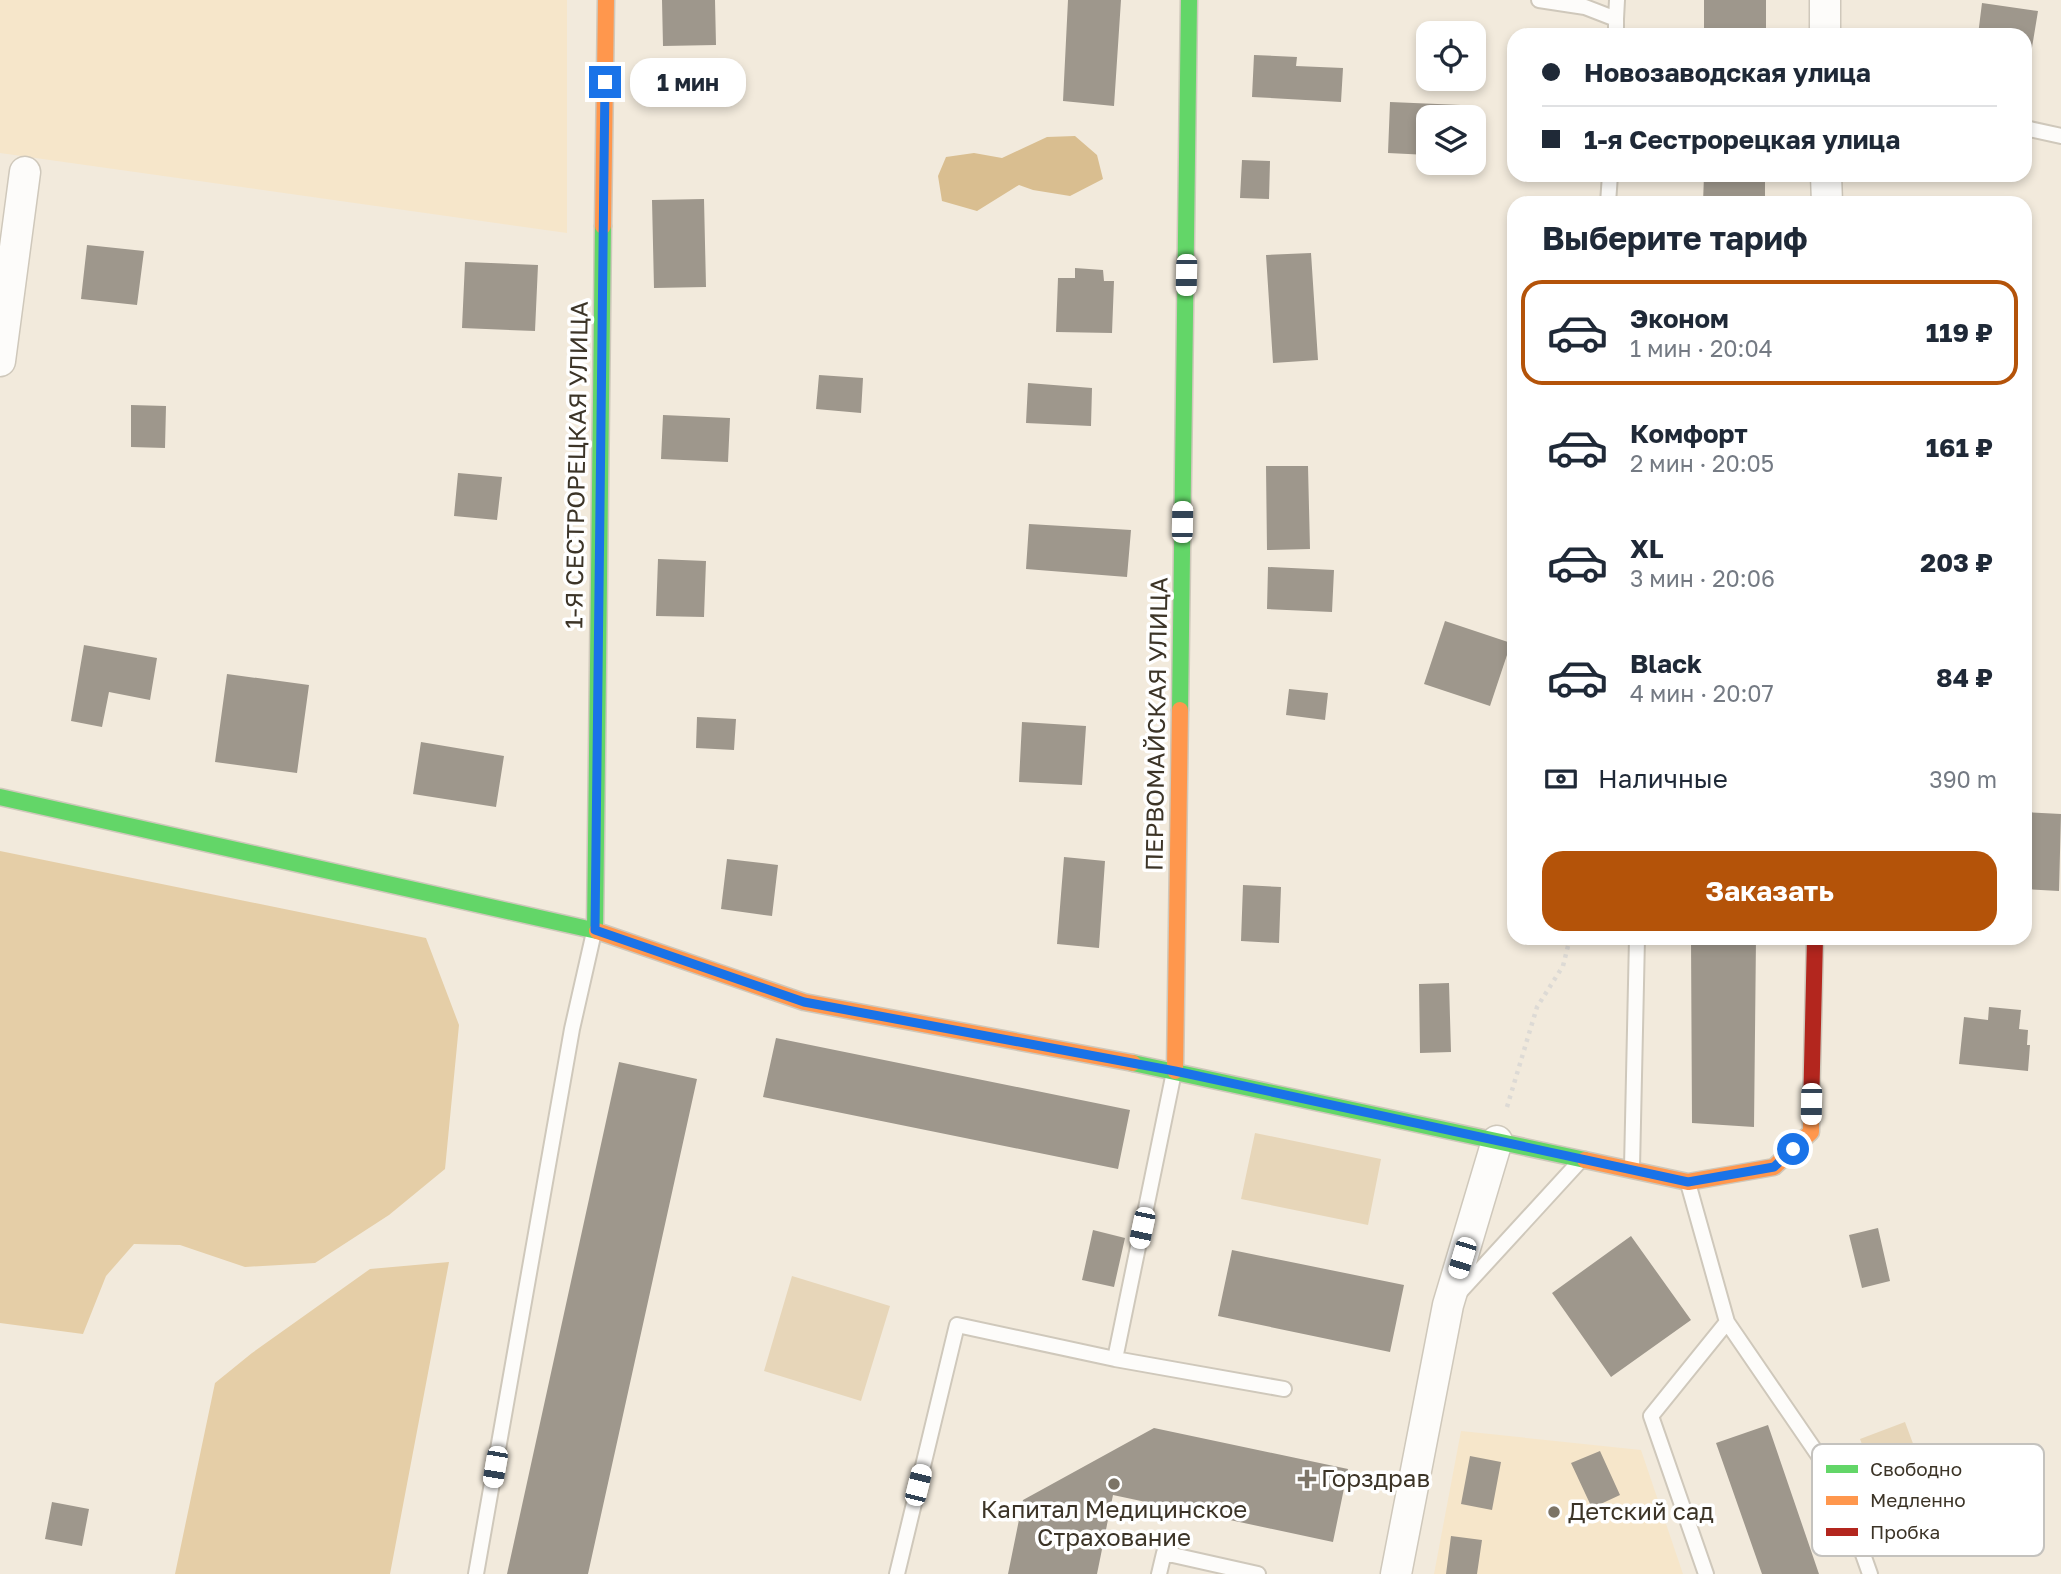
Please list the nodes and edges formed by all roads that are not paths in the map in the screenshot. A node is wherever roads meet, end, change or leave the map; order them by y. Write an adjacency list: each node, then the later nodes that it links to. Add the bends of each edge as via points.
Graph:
1 (606, 0): 14 (street, 1-Я СЕСТРОРЕЦКАЯ УЛИЦА)
2 (1189, 0): 17 (street, ПЕРВОМАЙСКАЯ УЛИЦА)
3 (1539, 0): 6 (lane, via 1585,7)
4 (1617, 0): 6 (lane)
5 (1825, 0): 8 (street)
6 (1616, 19): 7 (lane)
7 (1616, 28)
8 (1825, 28)
9 (2032, 130): 10 (lane)
10 (2061, 136)
11 (25, 172): 12 (street)
12 (0, 361)
13 (0, 797): 14 (street)
14 (595, 930): 17 (street, via 804,1002); 28 (lane, via 570,1042)
15 (1637, 945): 20 (lane)
16 (1815, 945): 21 (street, via 1811,1132 1774,1167)
17 (1175, 1071): 18 (street); 24 (lane)
18 (1497, 1141): 19 (street); 22 (street)
19 (1582, 1159): 20 (street); 22 (lane)
20 (1632, 1170): 21 (street)
21 (1688, 1182): 23 (lane)
22 (1448, 1305): 32 (street)
23 (1727, 1322): 26 (lane); 33 (lane, via 1651,1416)
24 (1115, 1359): 25 (lane); 29 (lane, via 957,1325)
25 (1284, 1389)
26 (1812, 1446)
27 (1864, 1556): 34 (lane)
28 (476, 1574)
29 (897, 1574)
30 (1159, 1574): 31 (lane, via 1164,1553)
31 (1258, 1574)
32 (1396, 1574)
33 (1706, 1574)
34 (1870, 1574)

